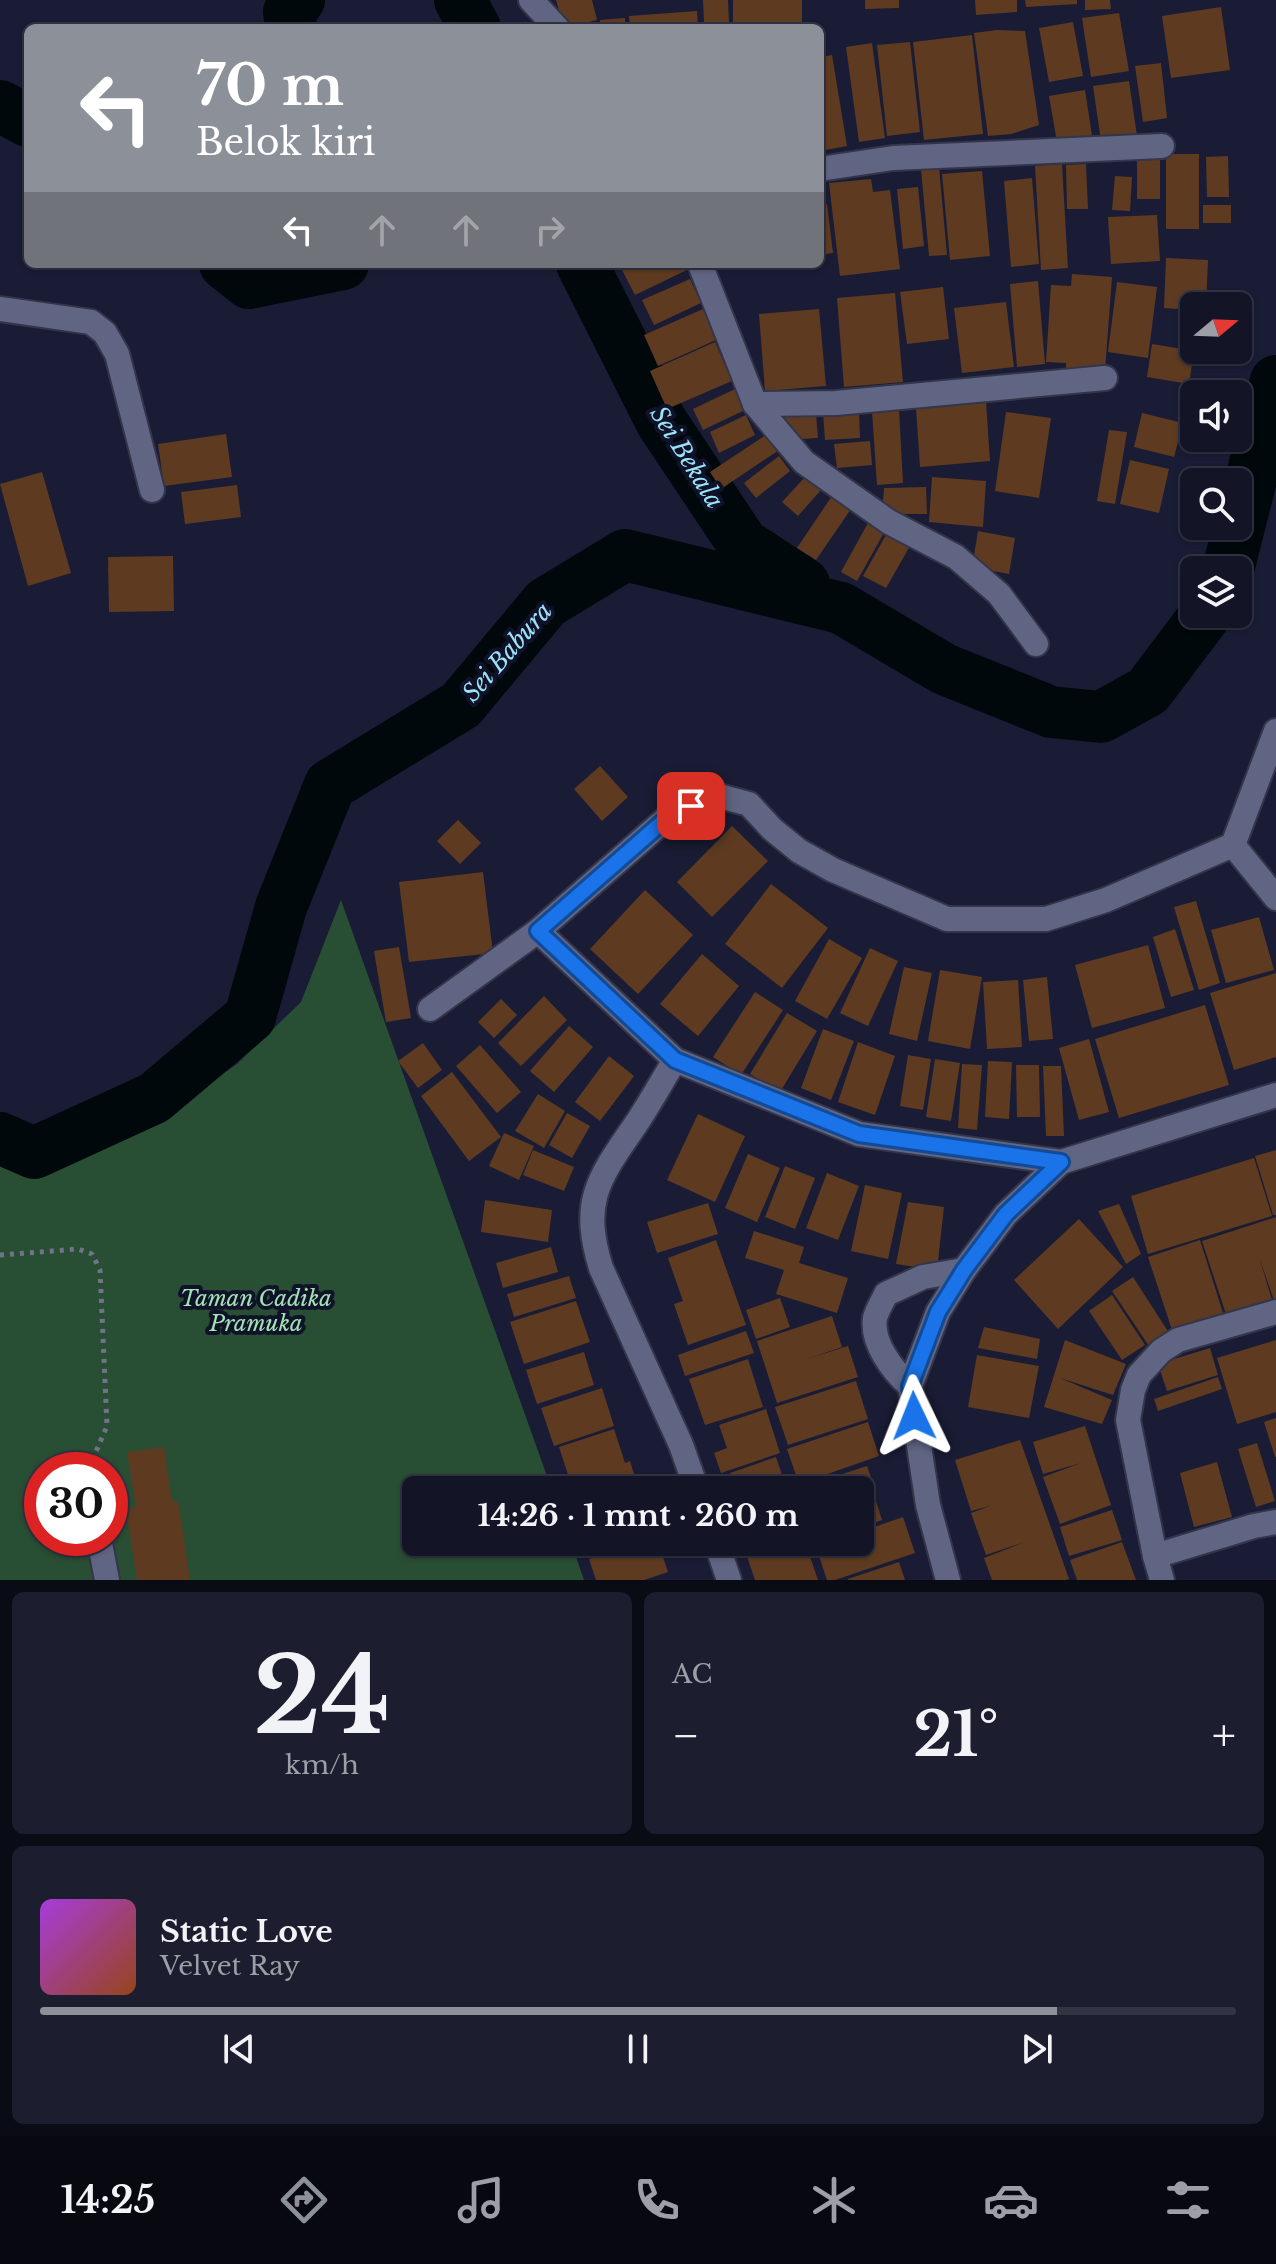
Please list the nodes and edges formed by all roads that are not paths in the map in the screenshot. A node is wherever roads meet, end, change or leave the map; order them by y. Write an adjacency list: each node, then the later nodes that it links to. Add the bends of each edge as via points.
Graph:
1 (531, 0): 2 (street)
2 (553, 24)
3 (1162, 146): 4 (street, via 893,158)
4 (824, 168)
5 (702, 268): 8 (street)
6 (0, 309): 9 (street, via 91,322 105,333 117,354)
7 (1105, 378): 8 (street, via 836,403)
8 (755, 404): 10 (street, via 804,462 889,522 956,557 999,594)
9 (152, 490)
10 (1036, 644)
11 (1276, 731): 12 (street)
12 (1233, 845): 13 (street); 14 (street, via 1106,900 1046,919 947,919 833,870 799,851 749,804 719,796 667,818)
13 (1276, 898)
14 (538, 931): 15 (street); 16 (street)
15 (430, 1009)
16 (675, 1060): 18 (street, via 859,1134); 22 (street, via 601,1176 593,1203 594,1245)
17 (1276, 1095): 18 (street)
18 (1061, 1162): 19 (street, via 1006,1214)
19 (964, 1270): 21 (street, via 938,1312); 21 (street, via 923,1277 886,1294 875,1319 879,1340 893,1371)
20 (1276, 1312): 26 (street, via 1178,1340 1139,1375 1128,1420)
21 (910, 1386): 29 (street, via 928,1505)
22 (692, 1476)
23 (1276, 1522): 26 (street)
24 (102, 1556): 27 (street)
25 (721, 1556): 28 (street)
26 (1155, 1556): 30 (street)
27 (107, 1580)
28 (729, 1580)
29 (948, 1580)
30 (1162, 1580)

